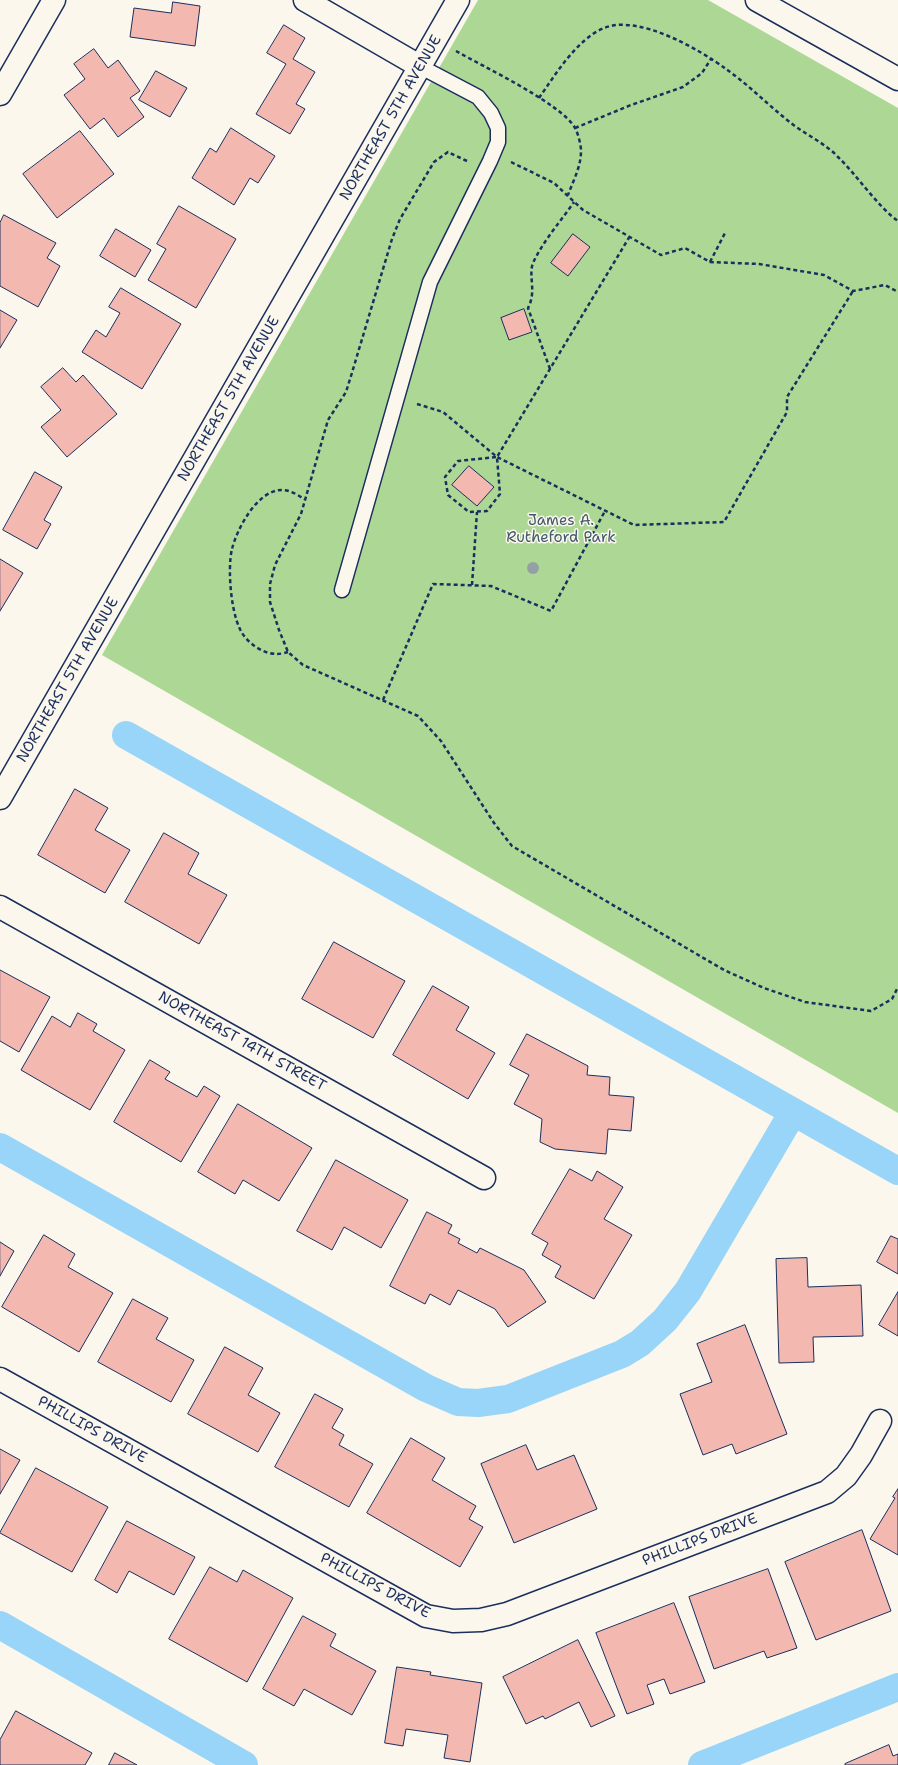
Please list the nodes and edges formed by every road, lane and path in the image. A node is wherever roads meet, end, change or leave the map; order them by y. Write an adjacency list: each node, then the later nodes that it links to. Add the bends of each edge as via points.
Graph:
1 (54, 0): 9 (street)
2 (305, 0): 7 (street)
3 (458, 0): 7 (street, NORTHEAST 5TH AVENUE)
4 (757, 0): 8 (street)
5 (456, 51): 10 (path)
6 (711, 59): 10 (path, via 686,44 650,28 622,24 604,28 589,37 566,59); 11 (path, via 702,73 683,87); 16 (path, via 792,124 837,155)
7 (421, 67): 23 (lane, via 478,97 491,113 498,128 498,142 430,282); 32 (street, NORTHEAST 5TH AVENUE)
8 (898, 79)
9 (0, 94)
10 (539, 98): 11 (path, via 559,112)
11 (575, 128): 14 (path, via 582,150 580,165)
12 (506, 159): 14 (path, via 554,183)
13 (472, 163): 25 (path, via 448,152 442,155 434,162 400,219 389,246 352,376 346,392 328,420)
14 (568, 195): 15 (path)
15 (574, 202): 18 (path, via 583,210); 22 (path, via 533,264 533,299 528,308)
16 (898, 221)
17 (725, 233): 19 (path)
18 (630, 236): 19 (path, via 661,255 684,248); 22 (path)
19 (710, 262): 20 (path, via 759,264 824,275)
20 (853, 291): 21 (path, via 885,285); 26 (path, via 788,397 787,412 724,522 634,525)
21 (898, 292)
22 (550, 369): 24 (path)
23 (396, 398): 24 (path, via 443,412); 29 (lane)
24 (497, 457): 26 (path); 27 (path, via 500,494 486,511); 27 (path, via 458,461 445,477 448,495 469,512)
25 (304, 499): 30 (path, via 301,514 275,565 270,584 270,602); 30 (path, via 282,490 266,495 250,510 238,529 229,570 231,595 244,636 263,650 276,654)
26 (605, 511): 28 (path, via 551,612 491,586)
27 (477, 512): 28 (path)
28 (472, 586): 31 (path, via 433,584)
29 (342, 590)
30 (288, 652): 31 (path, via 303,665)
31 (383, 700): 34 (path, via 418,716 441,741 512,846 724,970 764,988 805,1002 871,1011 892,999)
32 (0, 798)
33 (0, 907): 35 (street, NORTHEAST 14TH STREET)
34 (898, 987)
35 (484, 1178)
36 (0, 1379): 37 (street, PHILLIPS DRIVE, via 426,1616 453,1621 481,1620 507,1614 827,1492 846,1476)
37 (880, 1421)

